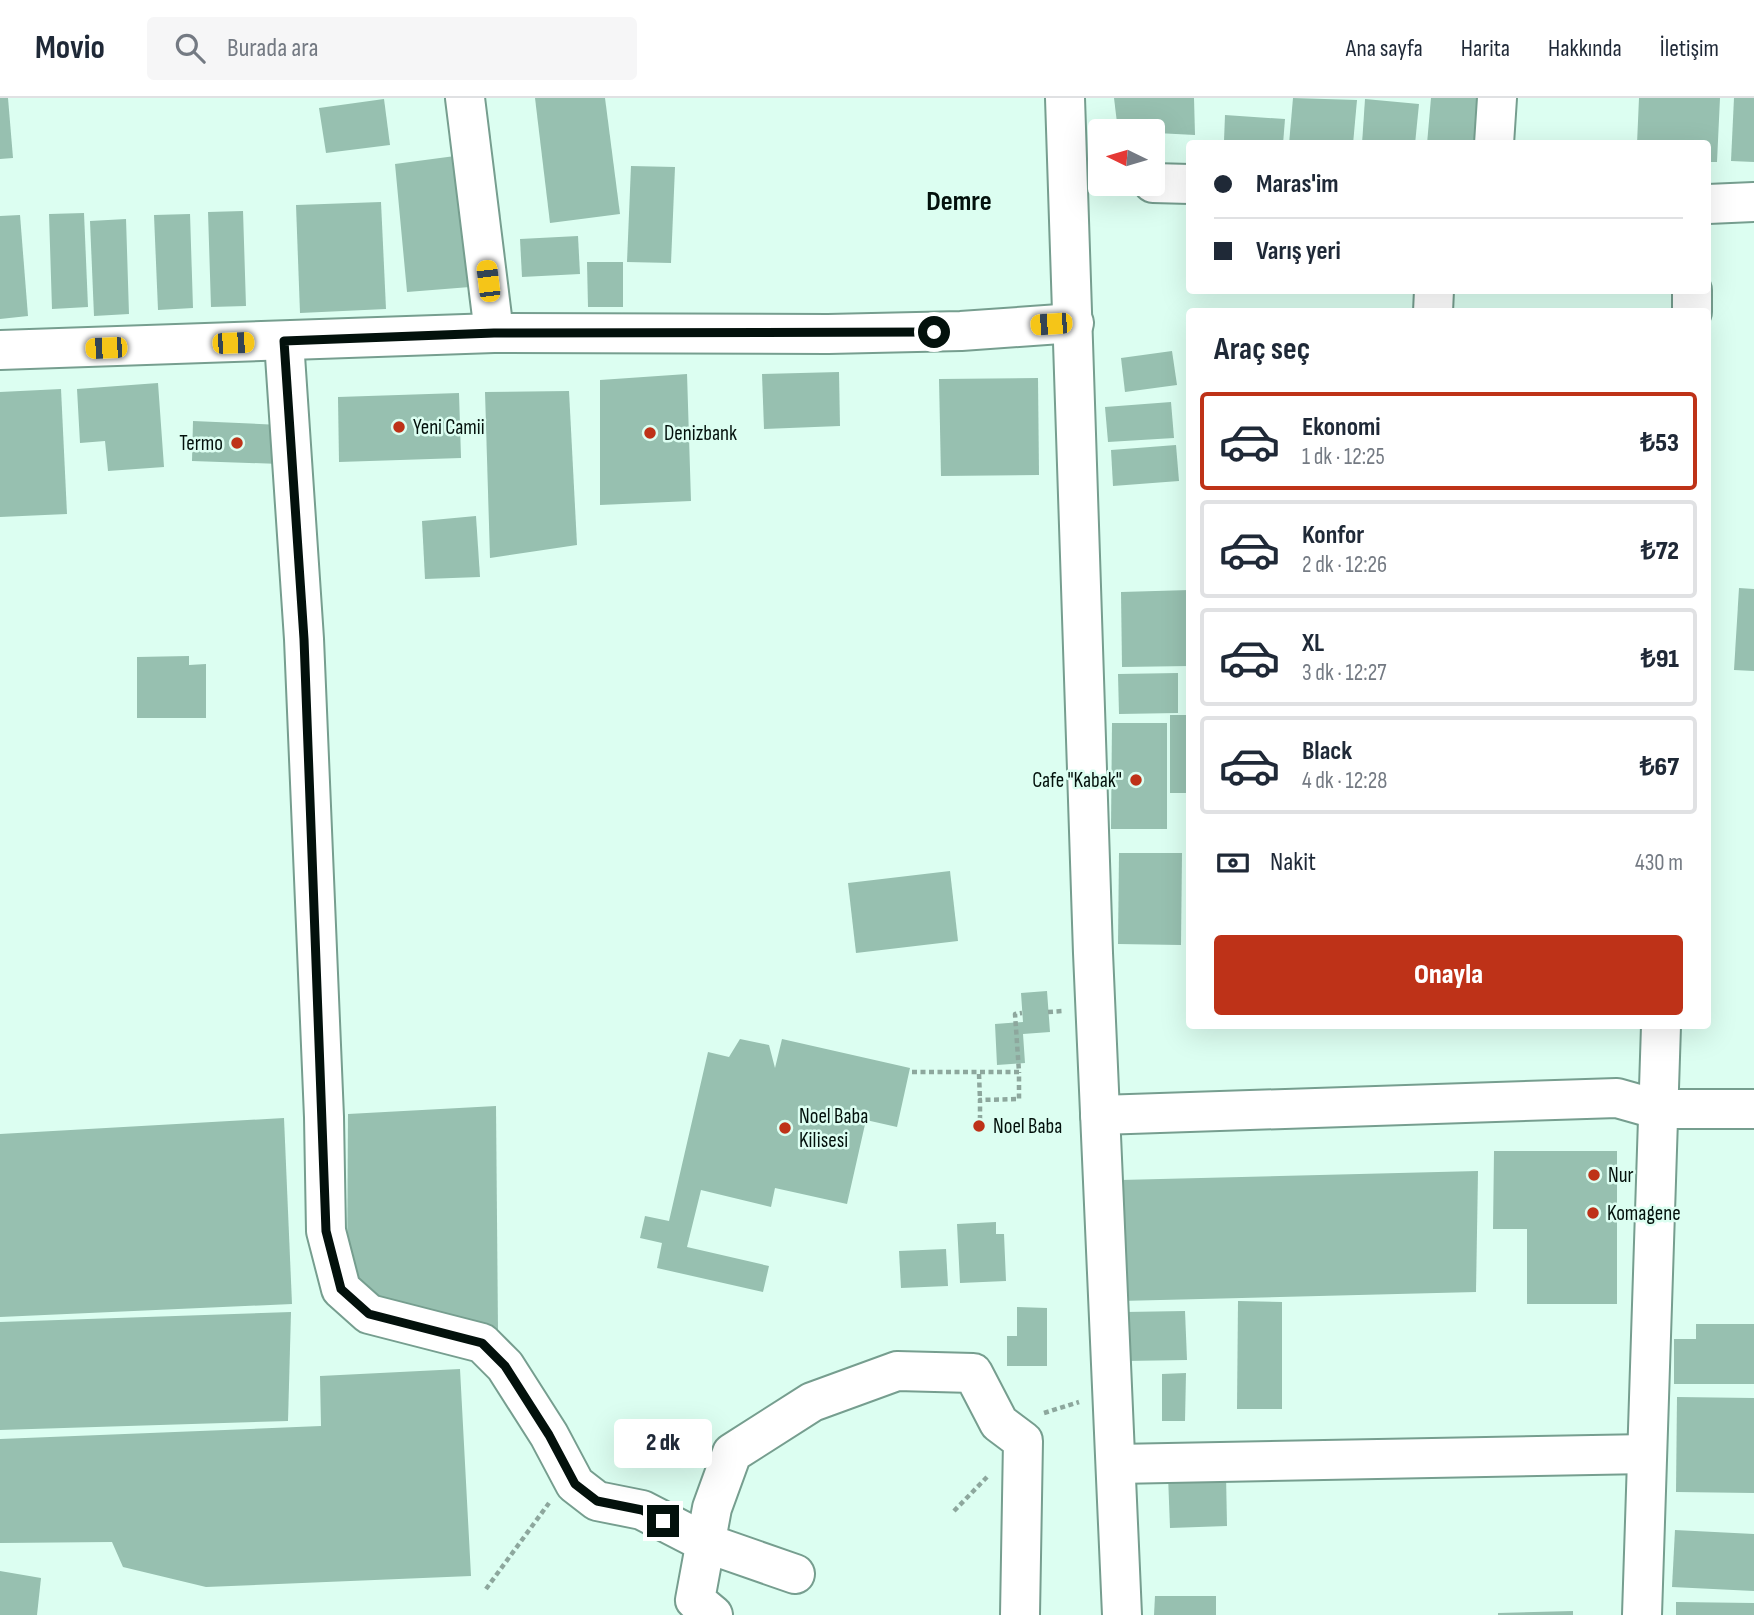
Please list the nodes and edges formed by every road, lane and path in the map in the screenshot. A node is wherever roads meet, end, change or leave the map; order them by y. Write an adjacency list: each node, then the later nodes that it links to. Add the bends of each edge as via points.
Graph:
1 (465, 98): 11 (street)
2 (1065, 98): 5 (street)
3 (1497, 98): 4 (street)
4 (1494, 140)
5 (1085, 181): 10 (street)
6 (1166, 183): 7 (street)
7 (1186, 184)
8 (1754, 202): 9 (street)
9 (1711, 204)
10 (1074, 323): 11 (street, via 828,334); 24 (street)
11 (494, 333): 12 (street)
12 (284, 341): 13 (street); 28 (street, via 304,639 326,1231 341,1289 369,1314 482,1343 505,1366)
13 (0, 350)
14 (1048, 1012): 15 (path)
15 (1058, 1012)
16 (1022, 1013): 19 (path, via 1015,1014)
17 (1661, 1029): 22 (street)
18 (912, 1072): 20 (path)
19 (1019, 1072): 20 (path); 21 (path, via 1019,1100)
20 (979, 1074): 21 (path)
21 (980, 1100): 25 (path)
22 (1657, 1109): 23 (street); 24 (street, via 1617,1098); 26 (street)
23 (1754, 1109)
24 (1100, 1115): 27 (street)
25 (980, 1120)
26 (1647, 1454): 27 (street); 35 (street)
27 (1116, 1464): 34 (street)
28 (575, 1484): 29 (street, via 597,1501 642,1510); 31 (path, via 552,1498)
29 (706, 1543): 30 (street); 32 (street, via 695,1600); 33 (street, via 712,1508 732,1453 812,1402 897,1371 973,1373 999,1423 1023,1441)
30 (795, 1574)
31 (486, 1589)
32 (713, 1615)
33 (1020, 1615)
34 (1122, 1615)
35 (1642, 1615)

